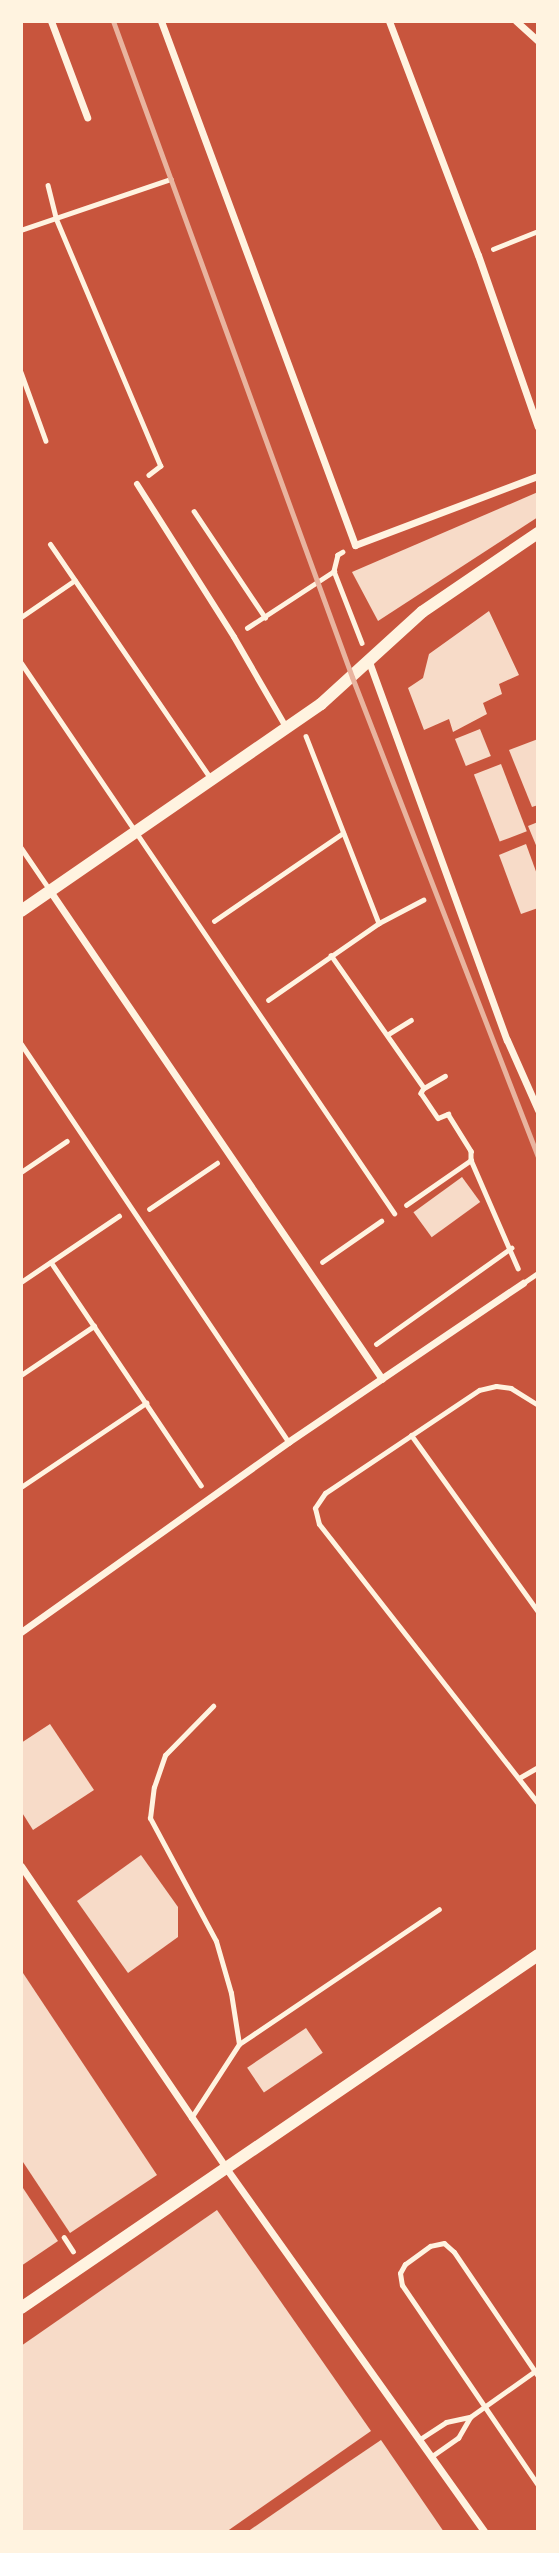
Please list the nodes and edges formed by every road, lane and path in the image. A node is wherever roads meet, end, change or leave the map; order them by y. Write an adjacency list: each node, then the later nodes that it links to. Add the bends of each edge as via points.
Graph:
1 (51, 21): 6 (street)
2 (161, 21): 17 (street, via 355,545)
3 (389, 21): 12 (street)
4 (516, 21): 5 (street)
5 (538, 41)
6 (87, 117)
7 (171, 179): 9 (path)
8 (48, 185): 9 (path)
9 (56, 218): 10 (path); 16 (path)
10 (21, 230)
11 (538, 231): 12 (path)
12 (478, 255): 14 (street)
13 (21, 372): 15 (path)
14 (538, 427)
15 (46, 441)
16 (161, 466)
17 (538, 476)
18 (137, 484): 25 (street)
19 (194, 511): 24 (path)
20 (538, 533): 26 (street, via 422,612)
21 (50, 544): 22 (lane)
22 (75, 580): 23 (lane); 30 (lane)
23 (21, 617)
24 (265, 617): 25 (path); 26 (path, via 334,571)
25 (234, 637): 29 (street)
26 (368, 659): 28 (street, via 339,689); 46 (street, via 507,1040)
27 (21, 663): 31 (lane)
28 (299, 719): 29 (street); 32 (path)
29 (287, 728): 30 (street)
30 (212, 781): 31 (street)
31 (137, 833): 34 (street); 38 (lane)
32 (343, 833): 37 (path); 38 (path)
33 (21, 848): 34 (lane)
34 (50, 891): 36 (street); 48 (street)
35 (423, 900): 37 (path)
36 (21, 911)
37 (379, 923): 39 (path)
38 (202, 929): 40 (lane)
39 (331, 955): 40 (path); 42 (path)
40 (256, 1008): 51 (lane)
41 (411, 1020): 42 (path)
42 (387, 1035): 45 (path)
43 (21, 1044): 47 (lane)
44 (445, 1076): 45 (path)
45 (424, 1088): 53 (path, via 421,1093 438,1118 448,1114 471,1151)
46 (538, 1110)
47 (80, 1132): 49 (path); 50 (lane)
48 (230, 1155): 52 (path); 59 (street)
49 (21, 1172)
50 (131, 1208): 52 (lane); 54 (path)
51 (394, 1213)
52 (137, 1217): 65 (lane)
53 (511, 1248): 57 (path); 59 (path)
54 (51, 1262): 56 (path); 58 (path)
55 (538, 1273): 57 (lane)
56 (21, 1282)
57 (523, 1283): 61 (street)
58 (94, 1326): 60 (path); 62 (path)
59 (364, 1353): 61 (street)
60 (21, 1374)
61 (382, 1379): 65 (street)
62 (146, 1403): 66 (path); 67 (path)
63 (538, 1405): 64 (lane, via 511,1388 479,1390)
64 (411, 1435): 69 (lane); 74 (lane, via 325,1493 315,1508 319,1524)
65 (288, 1442): 67 (street)
66 (21, 1487)
67 (210, 1499): 71 (street)
68 (538, 1597): 69 (lane)
69 (531, 1602): 70 (lane)
70 (538, 1612)
71 (21, 1632)
72 (213, 1706): 79 (lane, via 165,1755 150,1818 216,1941)
73 (538, 1767): 74 (lane)
74 (519, 1778): 75 (lane)
75 (538, 1803)
76 (21, 1866): 80 (street)
77 (439, 1909): 79 (lane)
78 (538, 1955): 81 (street)
79 (239, 2044): 80 (lane)
80 (191, 2118): 81 (street)
81 (226, 2168): 82 (street); 86 (street)
82 (21, 2308)
83 (536, 2373): 84 (lane); 84 (lane, via 454,2252 444,2244 430,2246 400,2273 402,2285)
84 (484, 2407): 85 (lane); 88 (lane)
85 (470, 2417): 86 (lane, via 446,2423); 87 (lane, via 458,2438)
86 (420, 2439): 87 (street)
87 (432, 2456): 89 (street)
88 (538, 2485)
89 (485, 2532)

